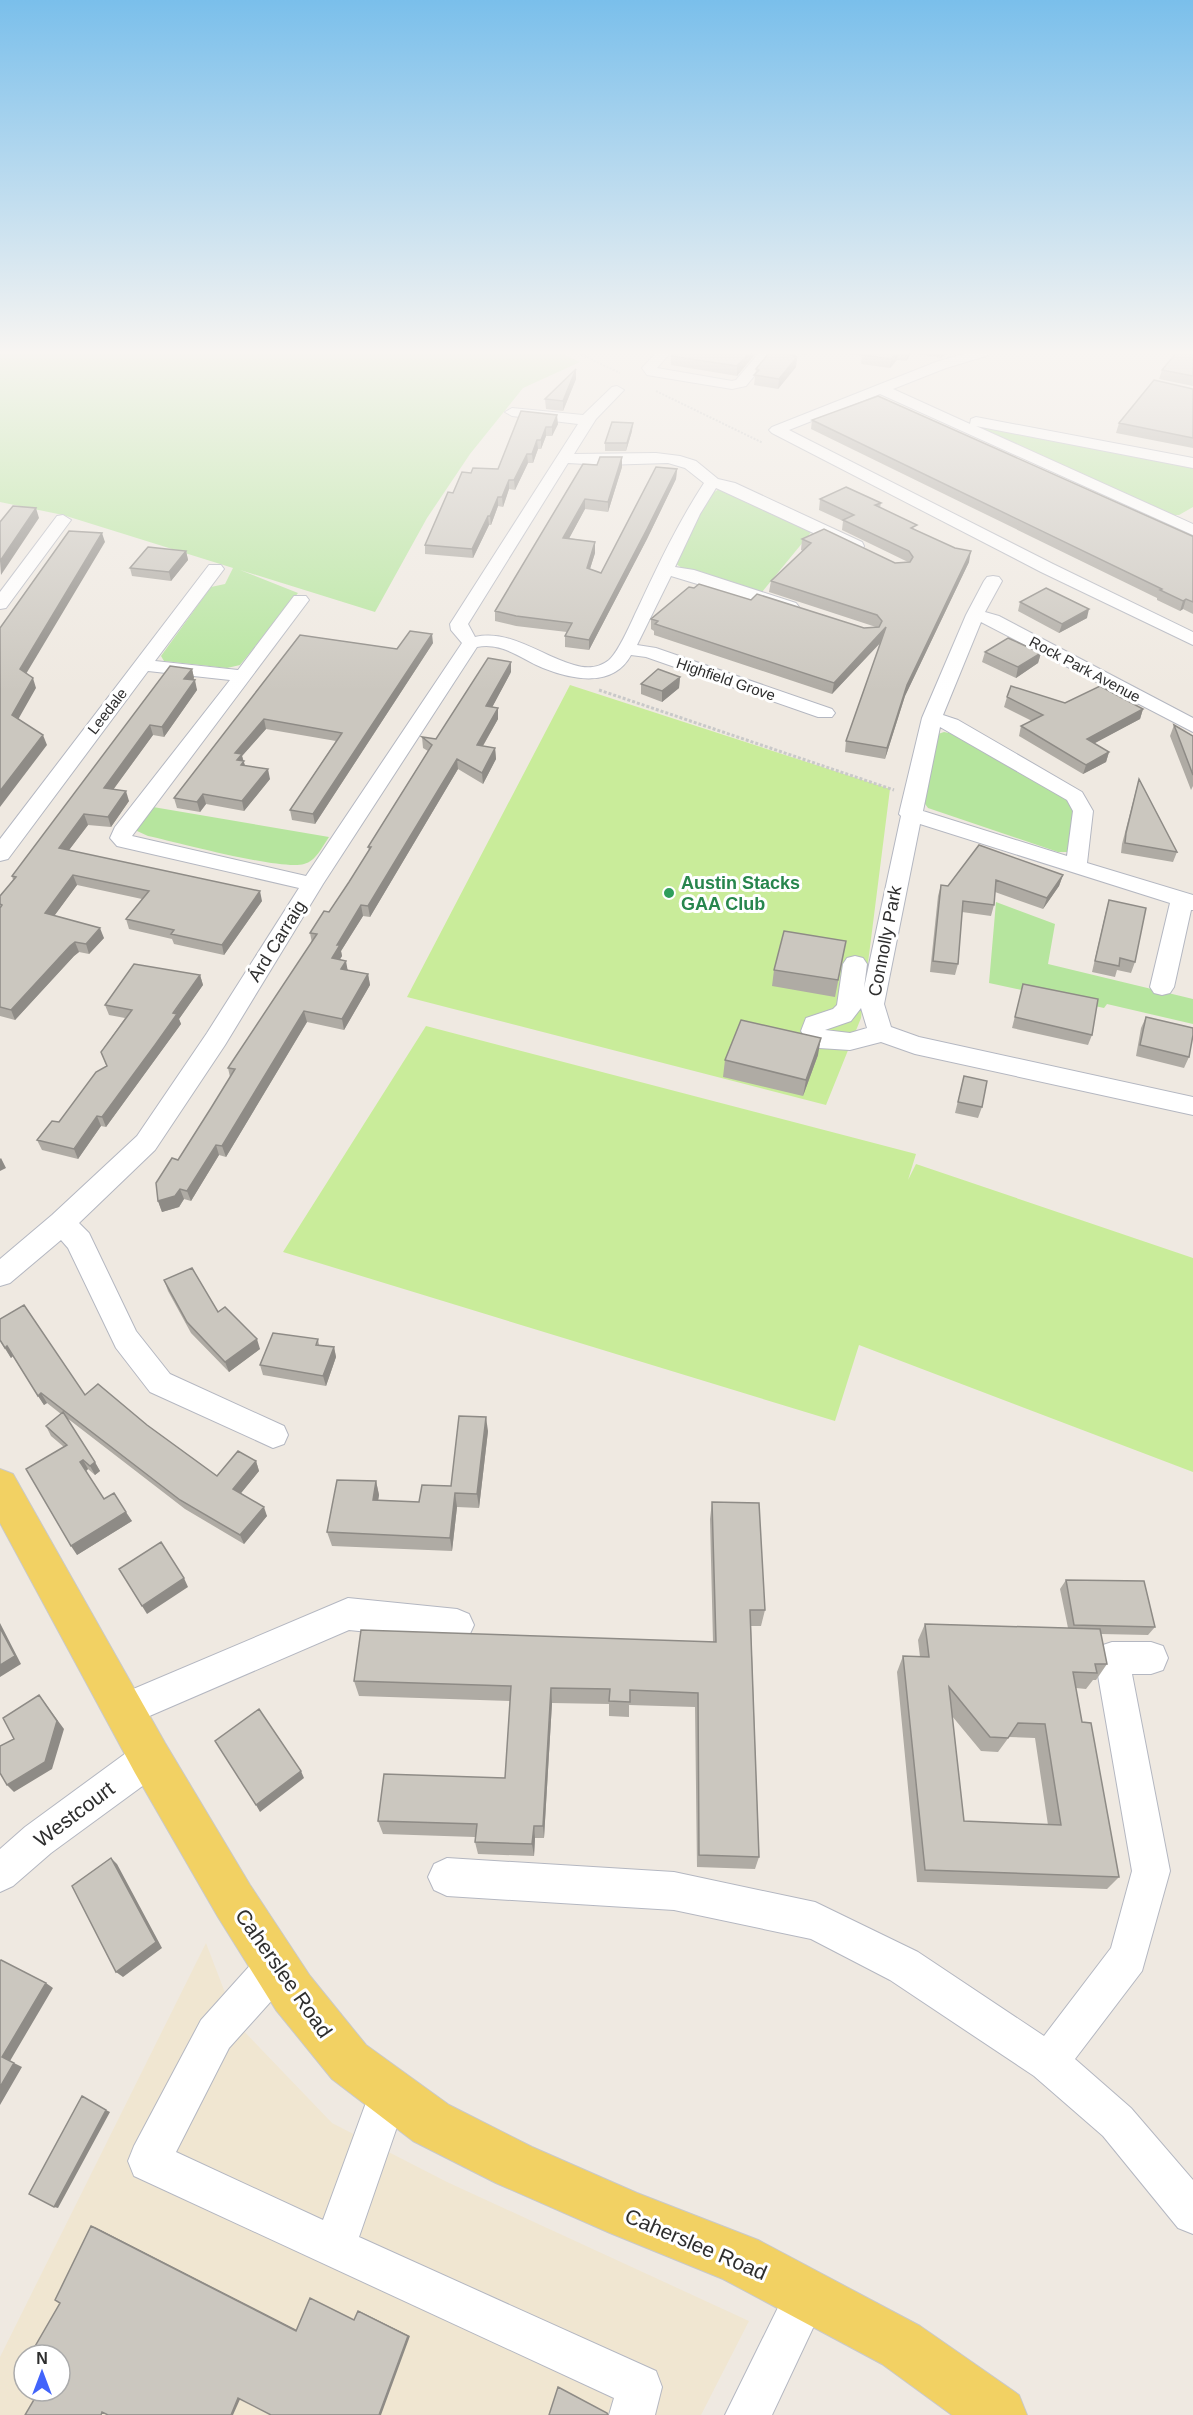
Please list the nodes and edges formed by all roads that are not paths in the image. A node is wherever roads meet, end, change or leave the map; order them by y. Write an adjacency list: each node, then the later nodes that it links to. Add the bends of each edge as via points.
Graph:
1 (558, 466): 19 (street, via 459,624)
2 (695, 466): 5 (street)
3 (847, 466): 18 (street)
4 (1049, 466): 8 (street)
5 (712, 482): 10 (street, via 729,486); 12 (street)
6 (1193, 513): 8 (street)
7 (63, 520): 15 (street)
8 (1175, 522): 9 (street)
9 (1193, 530)
10 (868, 552)
11 (215, 569): 21 (street, Leedale)
12 (665, 570): 16 (street); 20 (street)
13 (993, 580): 17 (street)
14 (300, 600): 22 (street)
15 (0, 604)
16 (801, 610)
17 (975, 615): 24 (street); 25 (street, Rock Park Avenue, via 993,620)
18 (1193, 639)
19 (471, 643): 20 (street, via 486,640 513,645 529,655 581,673 602,672 618,662); 29 (street, Árd Carraig)
20 (626, 650): 23 (street, Highfield Grove, via 649,652)
21 (143, 665): 22 (street); 27 (street, Leedale)
22 (243, 676): 29 (street, via 121,838)
23 (825, 712)
24 (932, 718): 26 (street); 28 (street, via 951,724 1076,795 1083,811)
25 (1193, 726)
26 (913, 804): 28 (street); 33 (street, Connolly Park, via 872,1004)
27 (0, 854)
28 (1076, 867): 30 (street)
29 (312, 884): 35 (street, Árd Carraig, via 146,1143)
30 (1188, 902): 32 (street)
31 (855, 964): 33 (street, via 849,1008 842,1015 815,1024 813,1031 819,1039 839,1043 865,1041)
32 (1162, 987)
33 (880, 1032): 34 (street, via 915,1045)
34 (1193, 1106)
35 (62, 1223): 36 (street, Árd Carraig); 37 (street, via 79,1241 126,1339 160,1383)
36 (0, 1275)
37 (273, 1435)
38 (0, 1486): 41 (main road, Caherslee Road)
39 (457, 1625): 41 (street, via 348,1614)
40 (1151, 1658): 46 (street, via 1112,1658 1151,1871 1128,1957)
41 (124, 1710): 42 (main road, Caherslee Road)
42 (150, 1758): 43 (street, Westcourt, via 38,1840); 45 (main road, Caherslee Road)
43 (0, 1873)
44 (447, 1877): 46 (street, via 674,1892 815,1921 904,1966)
45 (276, 1966): 47 (main road, Caherslee Road, via 349,2062); 49 (street, via 214,2034 149,2162)
46 (1048, 2062): 48 (street, via 1117,2122)
47 (389, 2092): 49 (street); 50 (main road, Caherslee Road, via 431,2124 628,2215 739,2259)
48 (1192, 2209)
49 (334, 2248): 51 (street, via 640,2387)
50 (807, 2294): 52 (street); 53 (main road, Caherslee Road, via 901,2345)
51 (632, 2415)
52 (748, 2415)
53 (999, 2415)

